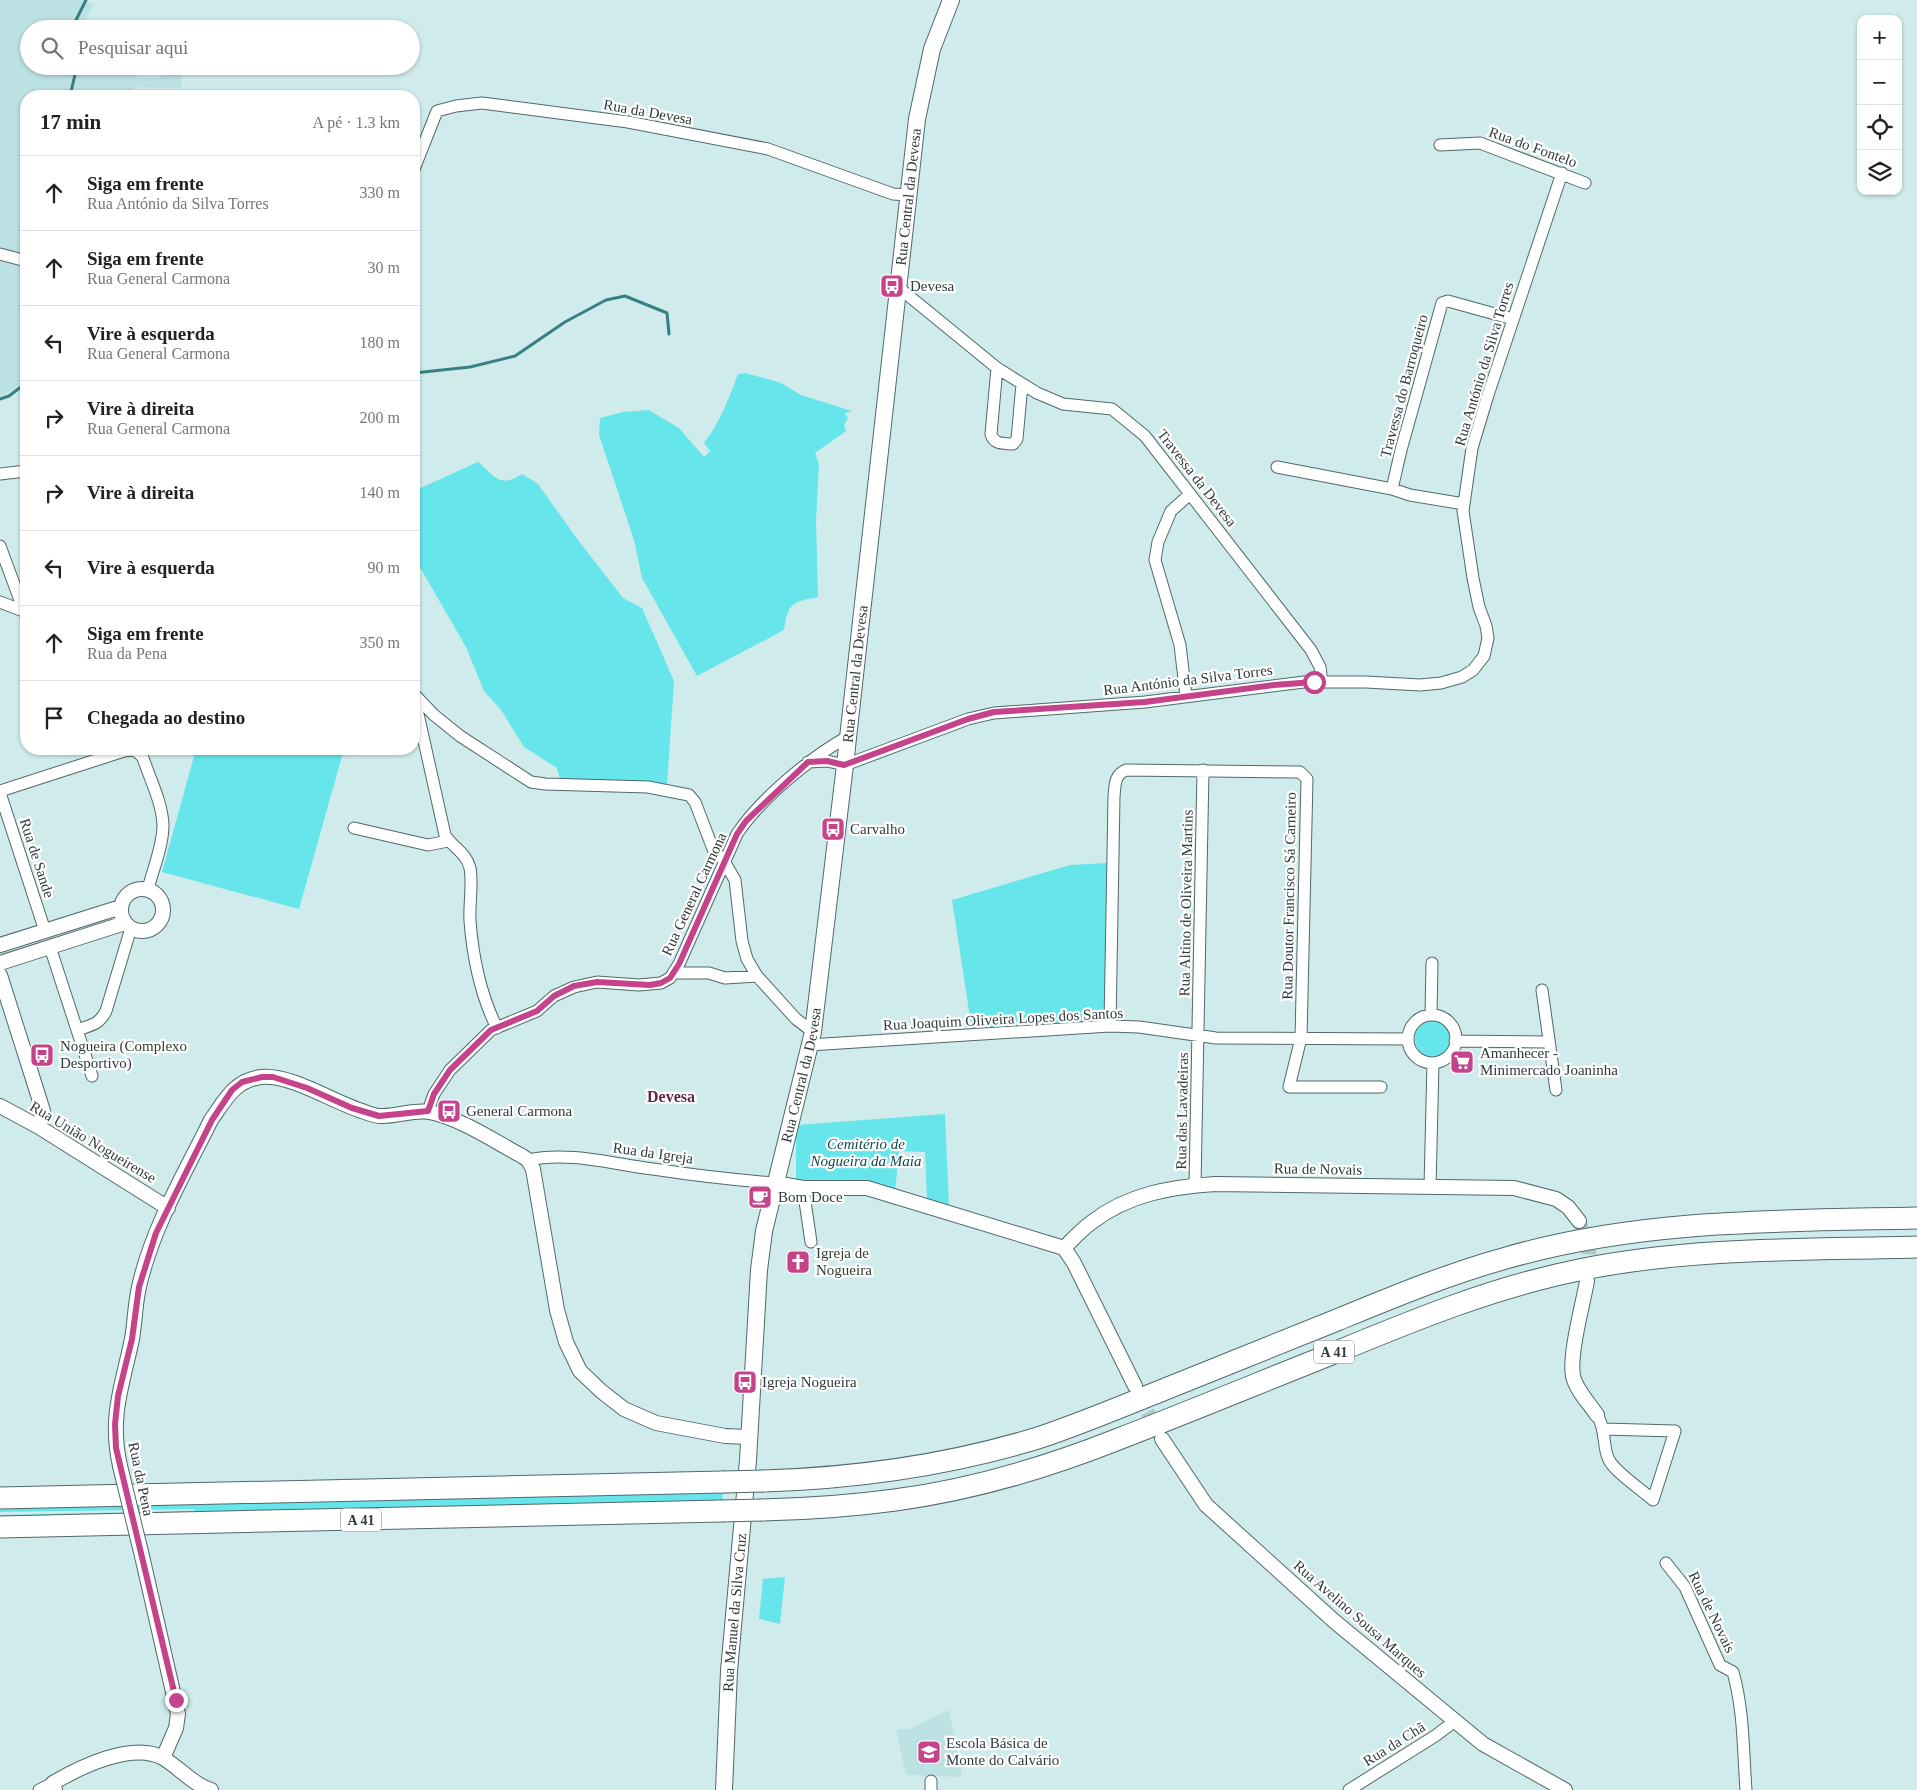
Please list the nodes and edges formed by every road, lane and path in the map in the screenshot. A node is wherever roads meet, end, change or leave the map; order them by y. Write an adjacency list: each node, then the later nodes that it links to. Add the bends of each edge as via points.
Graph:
1 (951, 0): 6 (main road, Rua Central da Devesa, via 926,71)
2 (1440, 146): 4 (street, Rua do Fontelo, via 1480,142)
3 (420, 154): 6 (street, Rua da Devesa, via 437,111 482,103 628,122 768,149 893,194)
4 (1562, 173): 5 (street, Rua do Fontelo); 10 (street, Rua António da Silva Torres)
5 (1584, 183)
6 (908, 195): 9 (main road, Rua Central da Devesa)
7 (0, 254): 8 (street)
8 (20, 259)
9 (898, 287): 11 (street, Travessa da Devesa); 27 (main road, Rua Central da Devesa)
10 (1513, 318): 16 (street, Travessa do Barroqueiro, via 1448,301 1442,304); 18 (street, Rua António da Silva Torres, via 1472,448)
11 (997, 368): 12 (street, Travessa da Devesa); 12 (street, via 991,434 997,443 1013,444 1017,439)
12 (1022, 384): 17 (street, Travessa da Devesa, via 1063,404 1112,409 1145,436)
13 (1278, 467): 16 (street)
14 (20, 472): 15 (street)
15 (0, 474)
16 (1392, 489): 18 (street)
17 (1190, 494): 23 (street, Travessa da Devesa, via 1311,650 1320,667); 24 (street, via 1171,511 1158,542 1155,560 1180,645)
18 (1464, 504): 23 (street, Rua António da Silva Torres, via 1470,562 1488,638 1484,656 1473,670 1441,683 1420,685)
19 (0, 546): 20 (street)
20 (20, 598)
21 (0, 602): 22 (street)
22 (20, 609)
23 (1322, 682): 24 (street, Rua António da Silva Torres)
24 (1186, 696): 31 (street, Rua António da Silva Torres, via 1112,705 994,712)
25 (420, 701): 36 (street, via 460,736 531,782 648,787 689,795 695,802 713,848)
26 (420, 724): 35 (street, via 440,819)
27 (847, 737): 30 (street, Rua General Carmona); 31 (main road, Rua Central da Devesa)
28 (112, 755): 33 (street)
29 (141, 755): 37 (street, via 161,811 163,826)
30 (808, 762): 31 (street, via 827,761); 36 (street, Rua General Carmona, via 746,821)
31 (844, 765): 54 (main road, Rua Central da Devesa)
32 (1203, 770): 50 (street, Rua Doutor Francisco Sá Carneiro, via 1126,770 1120,772 1116,779); 53 (street, Rua Altino de Oliveira Martins); 55 (street, Rua Doutor Francisco Sá Carneiro, via 1300,772 1307,779)
33 (0, 792): 40 (street, Rua de Sande)
34 (354, 828): 35 (street, via 428,845)
35 (448, 841): 51 (street, via 465,857 470,867 470,920 476,969 487,1008)
36 (724, 861): 45 (street, Rua General Carmona); 47 (street, via 735,880 742,941)
37 (148, 889): 38 (street, via 128,894); 39 (street, via 162,902 161,920 146,931)
38 (121, 907): 39 (street); 40 (street)
39 (128, 926): 42 (street); 52 (street, via 106,1011 102,1019)
40 (45, 931): 41 (street)
41 (0, 945)
42 (50, 947): 43 (street); 52 (street)
43 (0, 963)
44 (1432, 964): 49 (street)
45 (673, 973): 47 (street, via 709,973 725,978); 51 (street, Rua General Carmona, via 661,983 650,985 597,982 574,986 554,996 537,1011)
46 (0, 975): 65 (street, via 40,1098 43,1111)
47 (757, 976): 54 (street)
48 (1542, 990): 58 (street)
49 (1431, 1016): 56 (street, via 1414,1023); 57 (street, via 1441,1017 1449,1023)
50 (1110, 1026): 53 (street, Rua Joaquim Oliveira Lopes dos Santos, via 1139,1027); 54 (street, Rua Joaquim Oliveira Lopes dos Santos)
51 (497, 1028): 64 (street, Rua General Carmona, via 491,1030 450,1070 434,1094)
52 (77, 1030): 60 (street)
53 (1199, 1037): 55 (street, Rua Joaquim Oliveira Lopes dos Santos); 68 (street, Rua das Lavadeiras)
54 (811, 1038): 67 (main road, Rua Central da Devesa)
55 (1301, 1038): 56 (street, Rua Joaquim Oliveira Lopes dos Santos); 61 (street, Rua Doutor Francisco Sá Carneiro, via 1288,1086)
56 (1408, 1039): 59 (street, via 1416,1057)
57 (1456, 1041): 58 (street); 59 (street, via 1446,1058)
58 (1550, 1042): 62 (street)
59 (1433, 1063): 69 (street)
60 (92, 1076)
61 (1381, 1087)
62 (1556, 1090)
63 (0, 1106): 65 (street, Rua União Nogueirense)
64 (428, 1111): 66 (street, via 456,1121); 71 (street, Rua da Pena, via 379,1116 284,1080 262,1077 242,1082 232,1090 212,1120)
65 (39, 1127): 71 (street, Rua União Nogueirense)
66 (528, 1160): 67 (street, Rua da Igreja, via 544,1157 594,1160); 81 (street, via 533,1169 557,1310 566,1342 580,1371 624,1409 656,1424)
67 (775, 1183): 70 (street); 81 (main road, Rua Central da Devesa, via 759,1270)
68 (1196, 1185): 69 (street, Rua de Novais); 76 (street, Rua de Novais, via 1146,1194 1124,1203 1093,1221)
69 (1430, 1187): 73 (street, Rua de Novais, via 1514,1188 1556,1199 1568,1207)
70 (802, 1188): 74 (street); 76 (street, via 867,1188)
71 (168, 1208): 87 (street, Rua da Pena, bridge, via 156,1233 139,1287 115,1424 116,1448 178,1714 176,1728)
72 (1917, 1218): 83 (highway, A 41, bridge, via 1697,1225 1624,1232 1565,1243 1425,1285 1042,1436 902,1470 764,1481)
73 (1579, 1221)
74 (811, 1242)
75 (1917, 1247): 84 (highway, A 41, bridge, via 1693,1254 1571,1272 1493,1292 1431,1314 1116,1440 1022,1473 956,1490 896,1500 762,1510)
76 (1064, 1248): 78 (street)
77 (1587, 1280): 79 (street, via 1573,1376)
78 (1135, 1386)
79 (1597, 1415): 80 (street)
80 (1604, 1429): 80 (street, via 1675,1431 1653,1500 1609,1459)
81 (749, 1437): 91 (main road, Rua Manuel da Silva Cruz, via 729,1671)
82 (1162, 1439): 86 (street, Rua Avelino Sousa Marques, via 1206,1504 1334,1621)
83 (0, 1498)
84 (0, 1527)
85 (1666, 1563): 94 (street, Rua de Novais, via 1685,1587 1720,1665 1733,1672 1743,1721)
86 (1455, 1721): 92 (street, Rua da Chã); 93 (street, Rua Avelino Sousa Marques, via 1483,1744)
87 (163, 1758): 88 (street, via 149,1753 119,1756 74,1771); 90 (street)
88 (54, 1786): 89 (street)
89 (39, 1790)
90 (212, 1790)
91 (724, 1790)
92 (1349, 1790)
93 (1565, 1790)
94 (1746, 1790)

